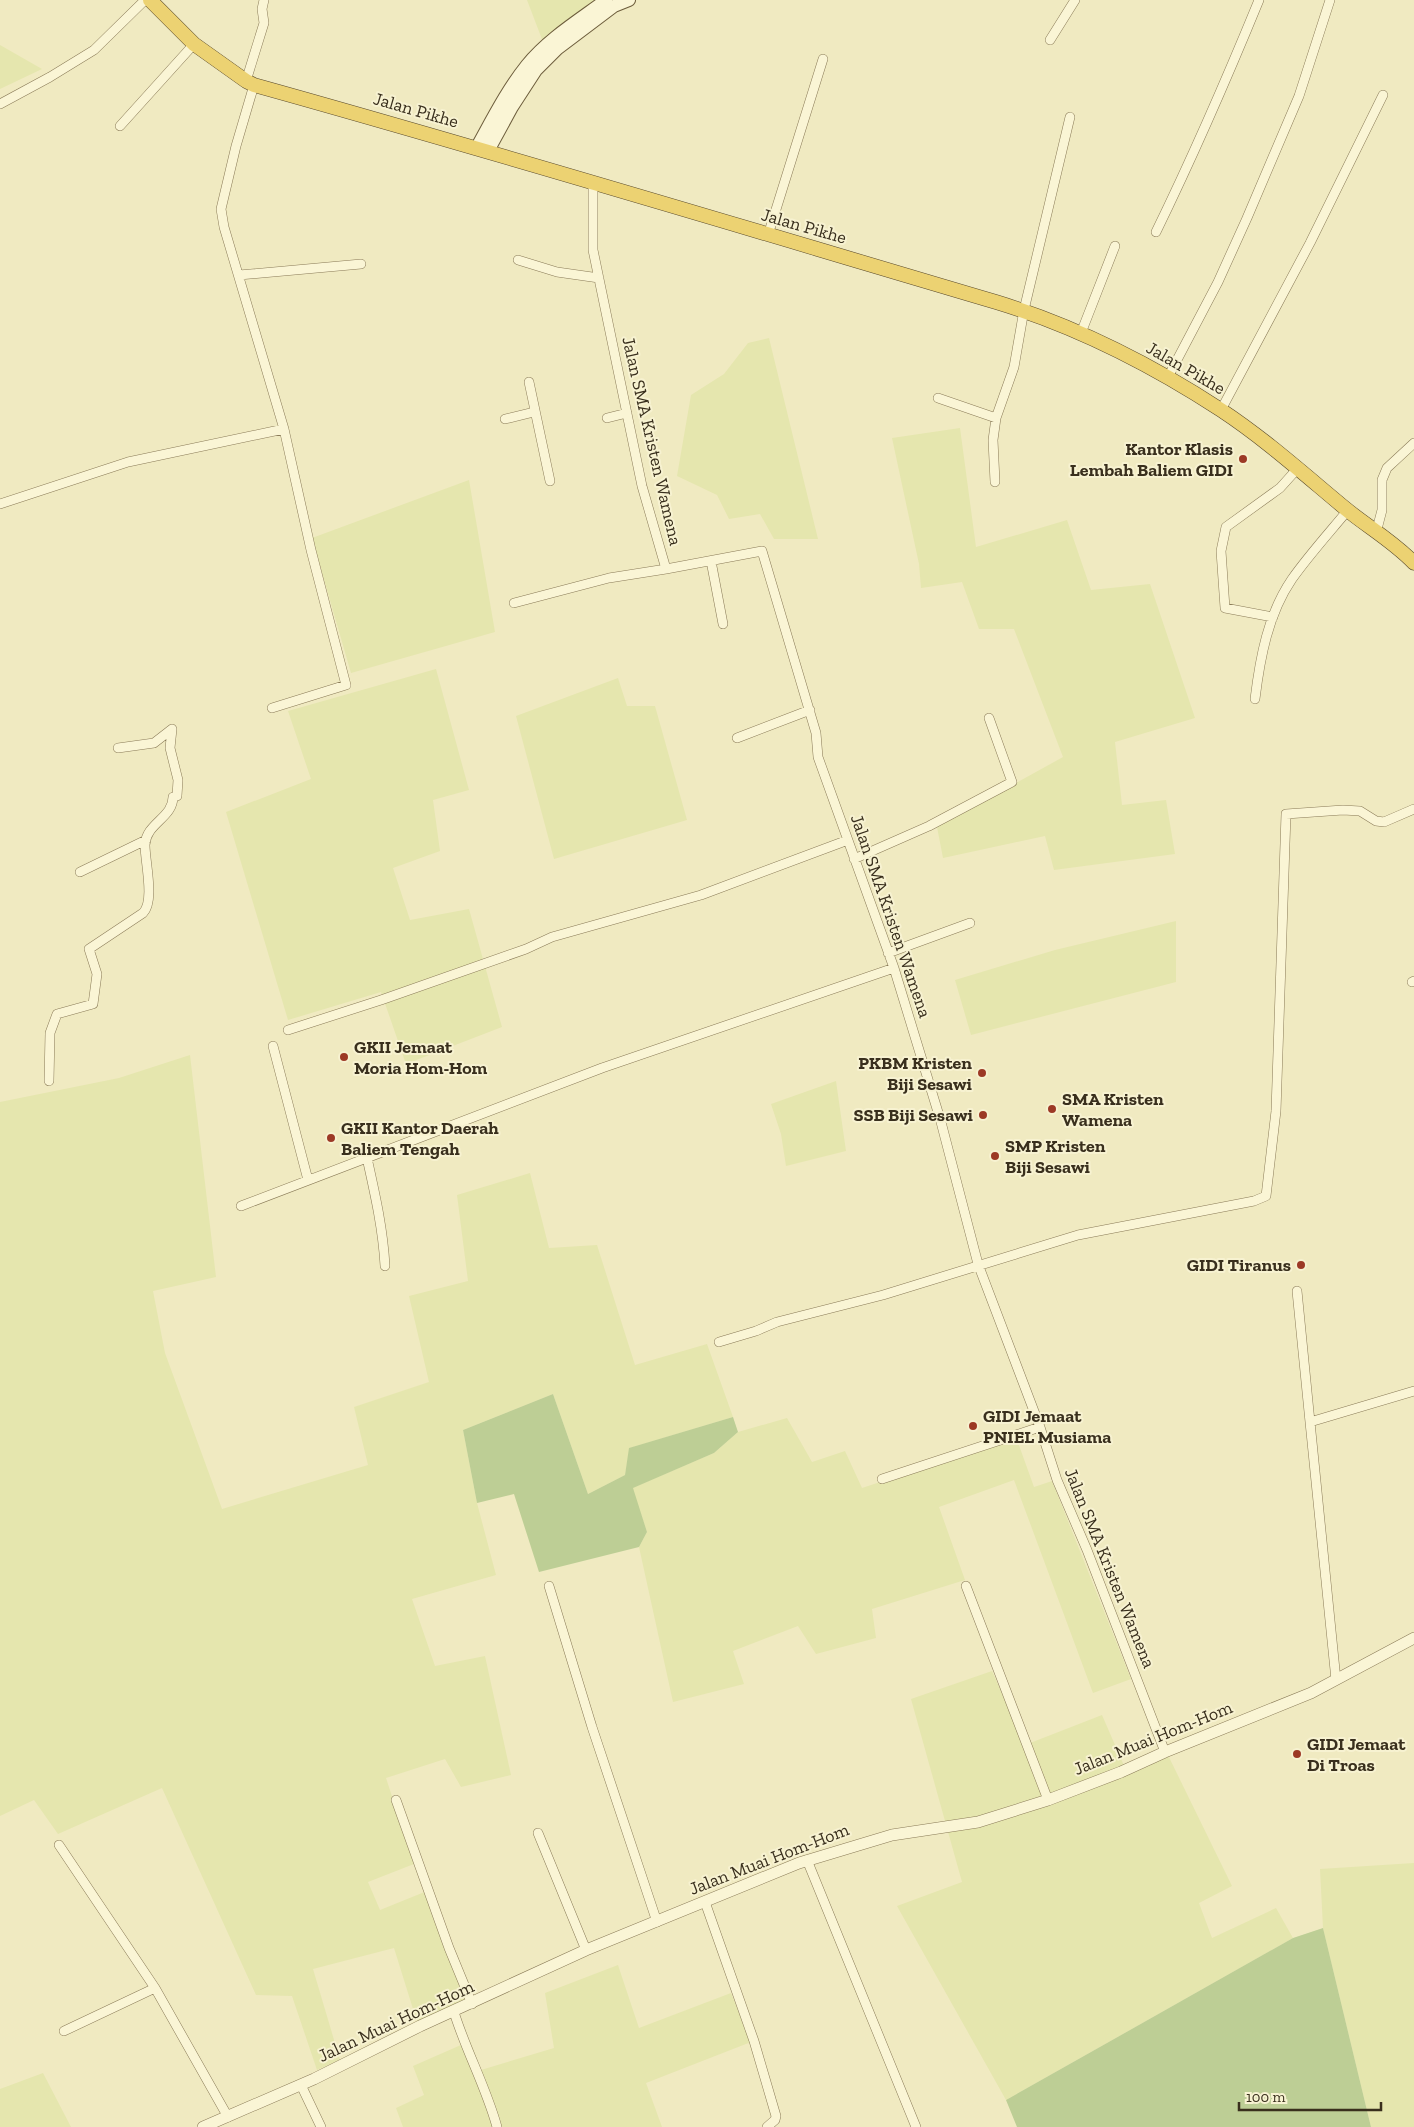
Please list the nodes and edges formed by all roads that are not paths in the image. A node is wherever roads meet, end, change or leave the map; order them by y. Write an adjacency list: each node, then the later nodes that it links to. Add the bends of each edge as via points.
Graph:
1 (145, 0): 14 (street, via 94,50)
2 (150, 0): 10 (highway, Jalan Pikhe)
3 (264, 0): 12 (street, via 264,23)
4 (606, 0): 17 (main road, via 550,42 527,65 502,102)
5 (629, 0): 17 (main road, via 614,6 557,48 536,70)
6 (1075, 0): 9 (street)
7 (1259, 0): 19 (street, via 1182,180)
8 (1330, 0): 28 (street, via 1300,96 1218,282)
9 (1050, 40)
10 (194, 44): 12 (highway, Jalan Pikhe); 16 (street)
11 (823, 59): 20 (street)
12 (250, 83): 17 (highway, Jalan Pikhe); 24 (street, via 221,209)
13 (1383, 95): 31 (street)
14 (0, 104)
15 (1070, 117): 26 (street)
16 (120, 126)
17 (482, 149): 18 (highway, Jalan Pikhe)
18 (593, 183): 20 (highway, Jalan Pikhe); 25 (street, Jalan SMA Kristen Wamena, via 593,250)
19 (1156, 232)
20 (768, 235): 26 (highway, Jalan Pikhe)
21 (1115, 246): 27 (street)
22 (518, 260): 25 (street, via 557,272)
23 (361, 264): 24 (street)
24 (239, 275): 37 (street)
25 (599, 278): 33 (street, Jalan SMA Kristen Wamena)
26 (1024, 310): 27 (highway, Jalan Pikhe); 35 (street, via 1014,367)
27 (1080, 333): 28 (highway, Jalan Pikhe)
28 (1167, 379): 31 (highway, Jalan Pikhe)
29 (529, 382): 32 (street)
30 (938, 398): 35 (street)
31 (1221, 410): 39 (highway, Jalan Pikhe)
32 (534, 412): 36 (street); 40 (street)
33 (627, 413): 34 (street); 47 (street, Jalan SMA Kristen Wamena, via 642,486)
34 (608, 418)
35 (996, 418): 41 (street, via 993,440)
36 (505, 419)
37 (284, 429): 42 (street, via 128,462); 52 (street, via 346,685)
38 (1414, 443): 44 (street, via 1386,468)
39 (1298, 468): 43 (highway, Jalan Pikhe); 49 (street, via 1280,488 1226,527 1221,551 1225,608)
40 (550, 480)
41 (995, 482)
42 (0, 504)
43 (1348, 510): 44 (highway, Jalan Pikhe); 49 (street, via 1291,580)
44 (1376, 533): 45 (highway, Jalan Pikhe)
45 (1413, 560)
46 (711, 561): 47 (street, Jalan SMA Kristen Wamena); 50 (street); 53 (street, Jalan SMA Kristen Wamena, via 762,551)
47 (666, 569): 48 (street, via 608,578)
48 (514, 603)
49 (1273, 617): 51 (street, via 1260,657)
50 (723, 624)
51 (1255, 699)
52 (272, 708)
53 (810, 710): 55 (street); 59 (street, Jalan SMA Kristen Wamena, via 818,757)
54 (989, 718): 60 (street, via 1012,782 929,826)
55 (737, 738)
56 (118, 748): 58 (street, via 154,743 172,729 170,748 178,780 177,796 173,797 171,810 154,826)
57 (1414, 809): 71 (street, via 1384,822 1360,811 1286,814 1276,1111 1266,1196 1254,1201 1078,1234)
58 (146, 840): 61 (street); 67 (street, via 147,908 89,949 97,974 93,1004 57,1014 50,1033)
59 (848, 840): 60 (street, Jalan SMA Kristen Wamena); 65 (street, via 701,895 552,937 526,949)
60 (854, 859): 63 (street, Jalan SMA Kristen Wamena)
61 (80, 872)
62 (970, 923): 63 (street)
63 (888, 952): 64 (street, Jalan SMA Kristen Wamena)
64 (894, 968): 68 (street, via 602,1068); 71 (street, Jalan SMA Kristen Wamena, via 941,1122)
65 (288, 1030)
66 (273, 1046): 69 (street)
67 (49, 1081)
68 (366, 1158): 69 (street); 72 (street, via 377,1202)
69 (308, 1180): 70 (street)
70 (241, 1206)
71 (978, 1264): 74 (street); 77 (street, Jalan SMA Kristen Wamena)
72 (385, 1266)
73 (1297, 1291): 76 (street)
74 (719, 1342)
75 (1414, 1391): 76 (street)
76 (1310, 1422): 82 (street)
77 (1040, 1427): 78 (street); 83 (street, Jalan SMA Kristen Wamena, via 1057,1480 1088,1550)
78 (882, 1479)
79 (549, 1586): 90 (street)
80 (966, 1586): 85 (street)
81 (1414, 1638): 82 (street, Jalan Muai Hom-Hom)
82 (1336, 1680): 83 (street, Jalan Muai Hom-Hom)
83 (1165, 1752): 85 (street, Jalan Muai Hom-Hom)
84 (396, 1800): 93 (street)
85 (1048, 1800): 88 (street, Jalan Muai Hom-Hom, via 978,1822 892,1835)
86 (538, 1833): 91 (street)
87 (59, 1845): 92 (street)
88 (808, 1860): 89 (street, Jalan Muai Hom-Hom); 102 (street)
89 (705, 1902): 90 (street, Jalan Muai Hom-Hom); 101 (street, via 773,2104 775,2120)
90 (657, 1922): 91 (street, Jalan Muai Hom-Hom)
91 (586, 1950): 93 (street, Jalan Muai Hom-Hom)
92 (154, 1988): 95 (street); 97 (street)
93 (472, 2004): 94 (street, Jalan Muai Hom-Hom)
94 (454, 2012): 96 (street, Jalan Muai Hom-Hom); 100 (street)
95 (64, 2031)
96 (301, 2085): 97 (street, Jalan Muai Hom-Hom); 99 (street)
97 (228, 2116): 98 (street, Jalan Muai Hom-Hom)
98 (204, 2127)
99 (321, 2127)
100 (497, 2127)
101 (767, 2127)
102 (916, 2127)

